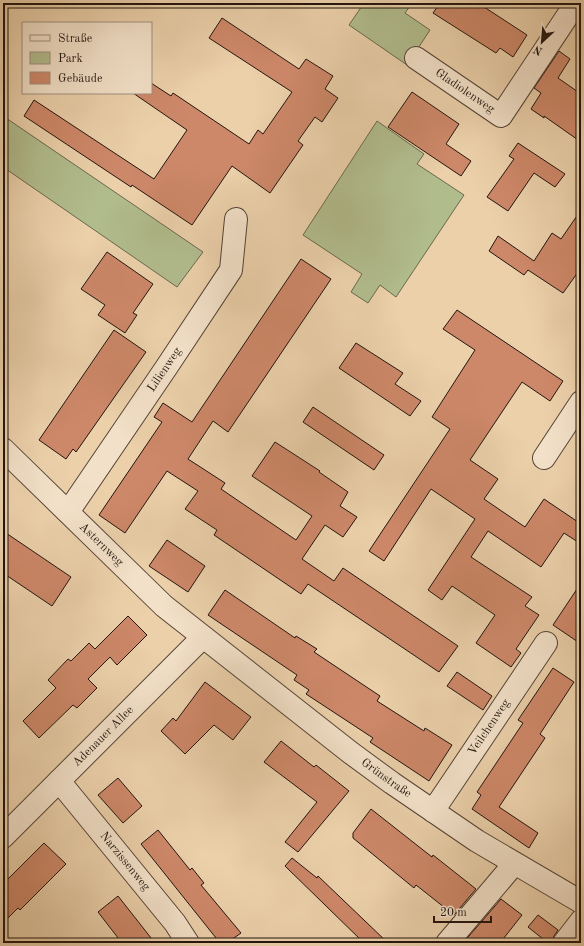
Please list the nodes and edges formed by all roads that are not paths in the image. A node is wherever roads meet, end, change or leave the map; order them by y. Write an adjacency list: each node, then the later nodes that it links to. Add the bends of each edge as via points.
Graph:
1 (576, 3): 2 (street, Gladiolenweg, via 501,116)
2 (416, 58)
3 (236, 219): 7 (street, Lilienweg, via 231,270)
4 (581, 402): 6 (street)
5 (3, 449): 7 (street, Asternweg)
6 (544, 458)
7 (68, 512): 8 (street, Asternweg, via 164,606)
8 (204, 637): 10 (street, Adenauer Allee); 11 (street, Grünstraße, via 352,753)
9 (546, 643): 11 (street, Veilchenweg)
10 (59, 782): 12 (street, Adenauer Allee); 16 (street, Narzissenweg, via 175,923)
11 (432, 811): 13 (street, Grünstraße)
12 (3, 837)
13 (514, 864): 14 (street, Grünstraße); 17 (street)
14 (581, 902)
15 (581, 921): 18 (street)
16 (188, 943)
17 (447, 943)
18 (564, 943)

